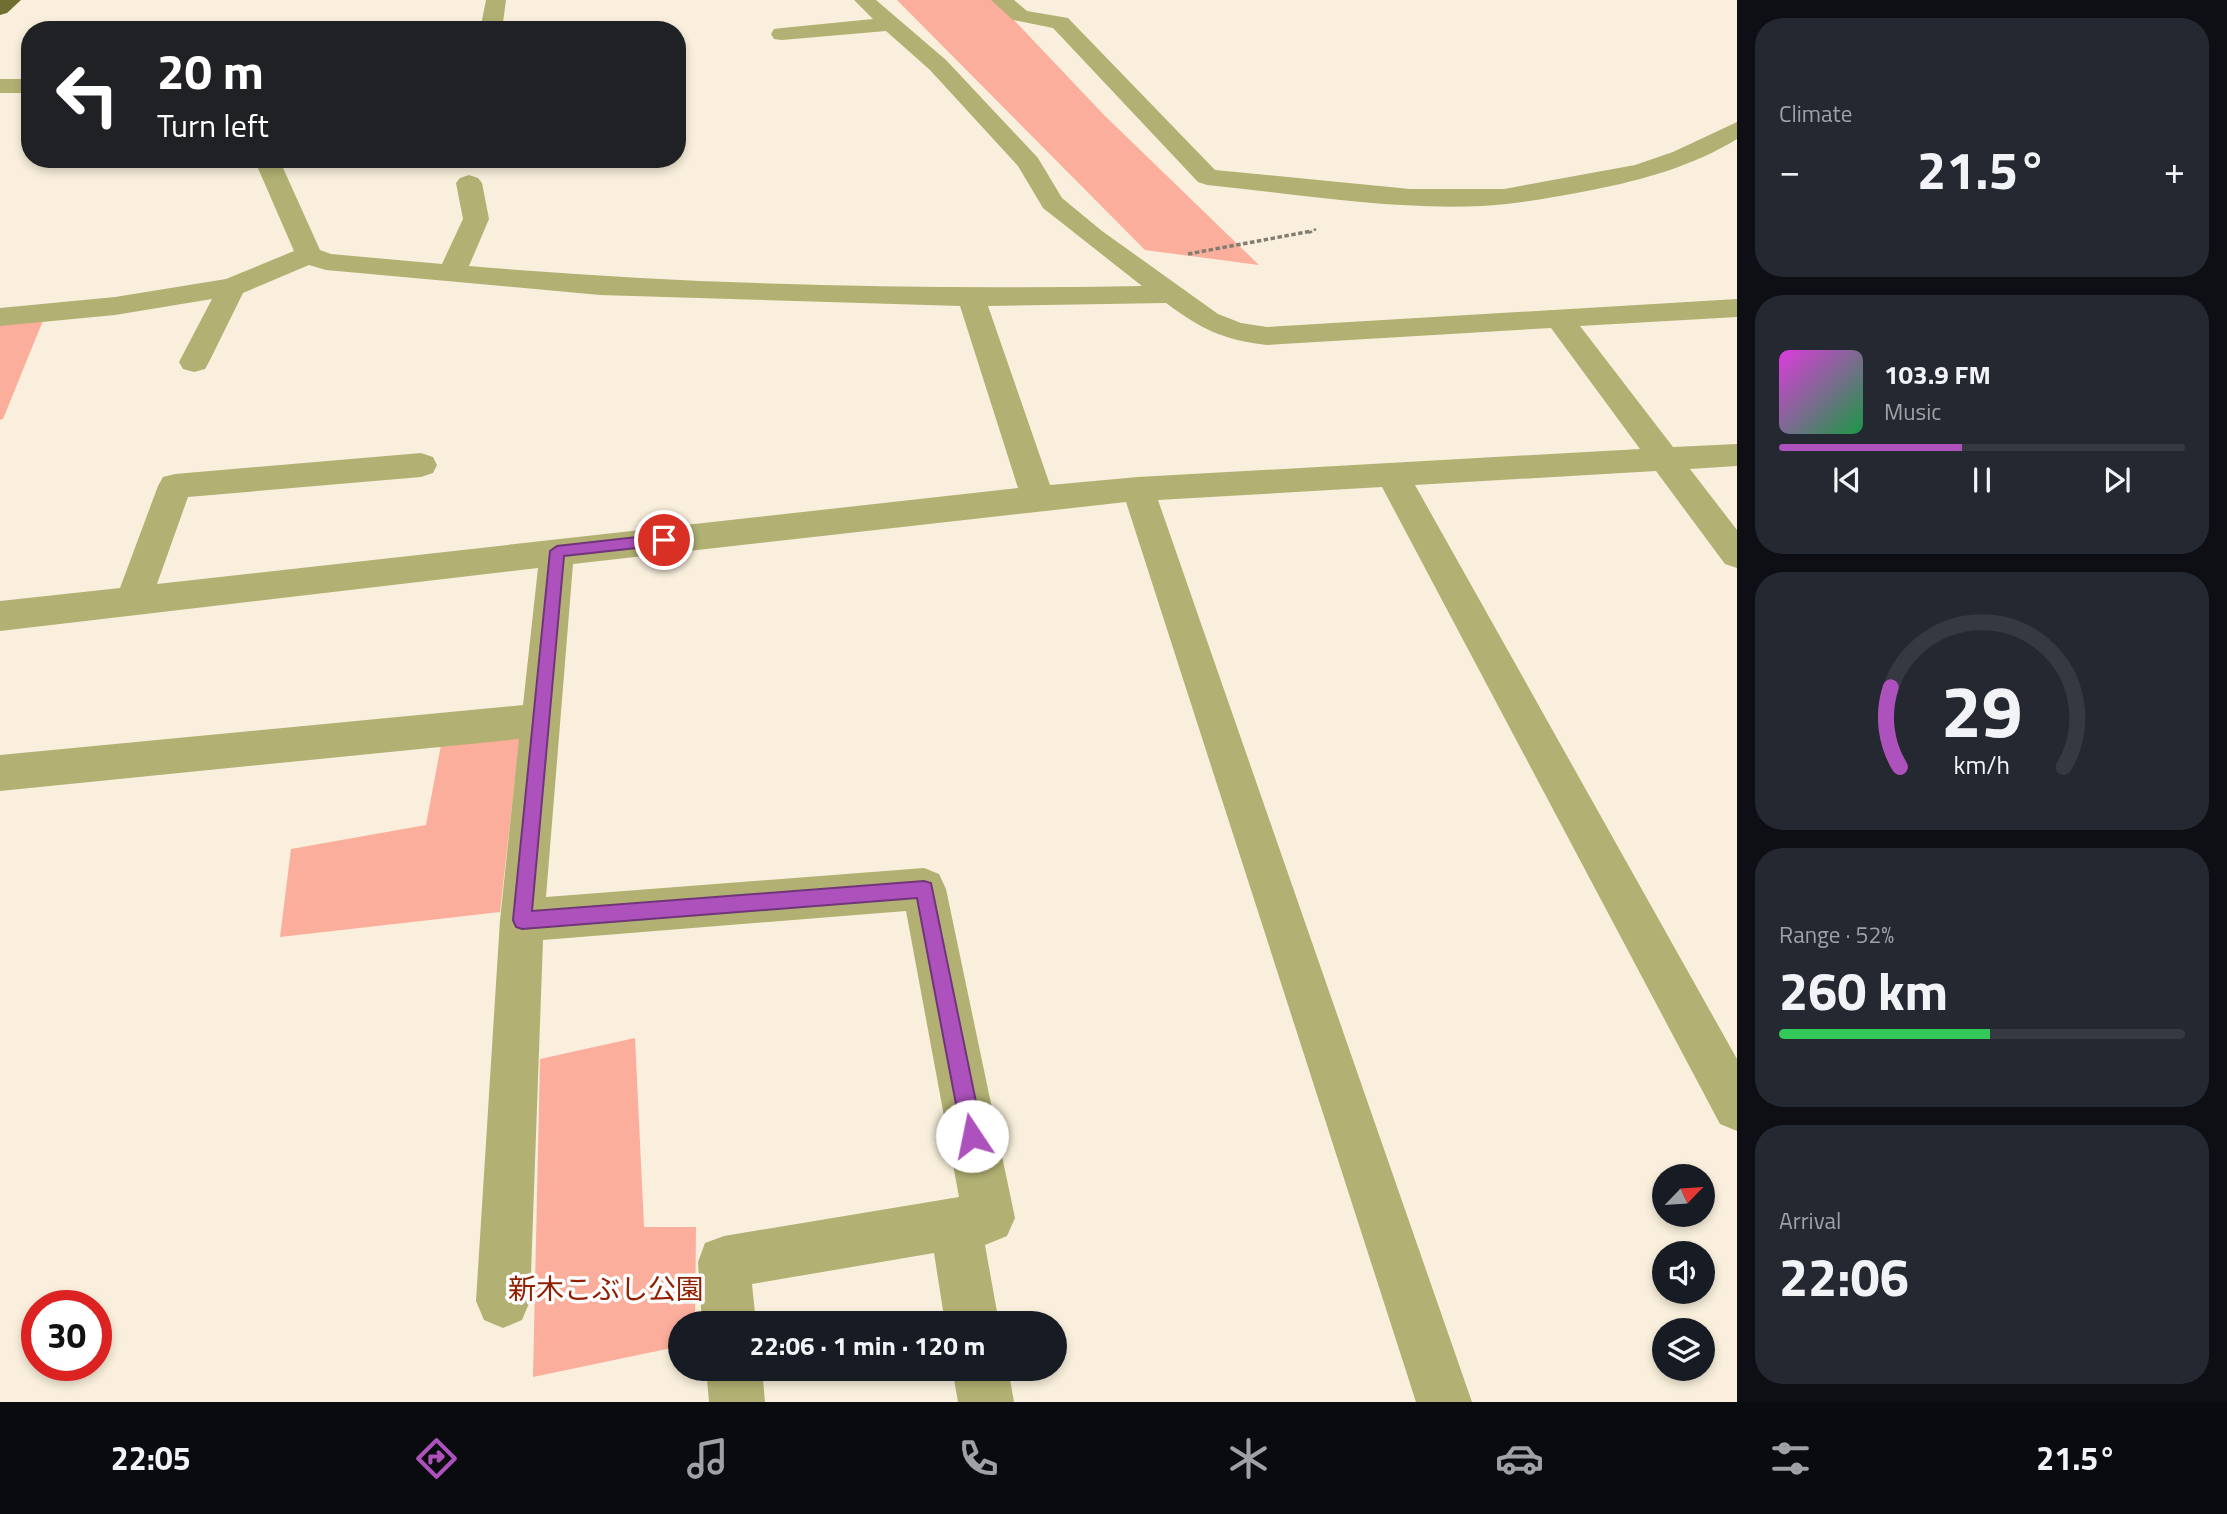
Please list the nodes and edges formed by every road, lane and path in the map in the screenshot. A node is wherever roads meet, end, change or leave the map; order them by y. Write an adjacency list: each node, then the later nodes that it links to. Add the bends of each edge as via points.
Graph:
1 (11, 0): 5 (highway)
2 (496, 0): 6 (street)
3 (864, 0): 7 (street)
4 (1001, 0): 14 (street, via 1020,16 1060,23 1207,177)
5 (0, 9)
6 (492, 21)
7 (891, 24): 8 (street); 16 (street, via 938,65 1029,163 1052,203)
8 (782, 34)
9 (0, 86): 10 (street)
10 (21, 86)
11 (1737, 129): 14 (street, via 1703,150 1624,177 1478,198)
12 (270, 168): 15 (street)
13 (469, 183): 17 (street, via 476,219)
14 (1386, 195): 16 (path, via 1307,234)
15 (309, 255): 17 (street, via 326,262); 18 (street)
16 (1129, 264): 19 (street)
17 (452, 273): 20 (street, via 600,286)
18 (232, 287): 22 (street, via 115,306); 24 (street)
19 (1171, 293): 20 (street); 23 (street, via 1208,320 1235,332 1267,336)
20 (971, 298): 30 (street)
21 (1737, 308): 23 (street)
22 (0, 317)
23 (1560, 320): 26 (street)
24 (194, 362)
25 (1737, 454): 26 (street)
26 (1666, 460): 28 (street); 32 (street)
27 (421, 466): 33 (street, via 175,485)
28 (1393, 476): 29 (street); 38 (street)
29 (1138, 489): 30 (street); 47 (street)
30 (1038, 498): 31 (street)
31 (557, 551): 33 (street); 35 (street)
32 (1737, 555)
33 (133, 601): 34 (street)
34 (0, 616)
35 (542, 720): 36 (street); 37 (street)
36 (0, 773)
37 (522, 920): 39 (street, via 924,889 989,1218); 40 (street)
38 (1737, 1107)
39 (955, 1223): 41 (street, via 724,1262); 42 (street)
40 (503, 1301)
41 (728, 1311)
42 (970, 1311)
43 (735, 1381): 45 (street)
44 (982, 1381): 46 (street)
45 (737, 1402)
46 (986, 1402)
47 (1444, 1402)

